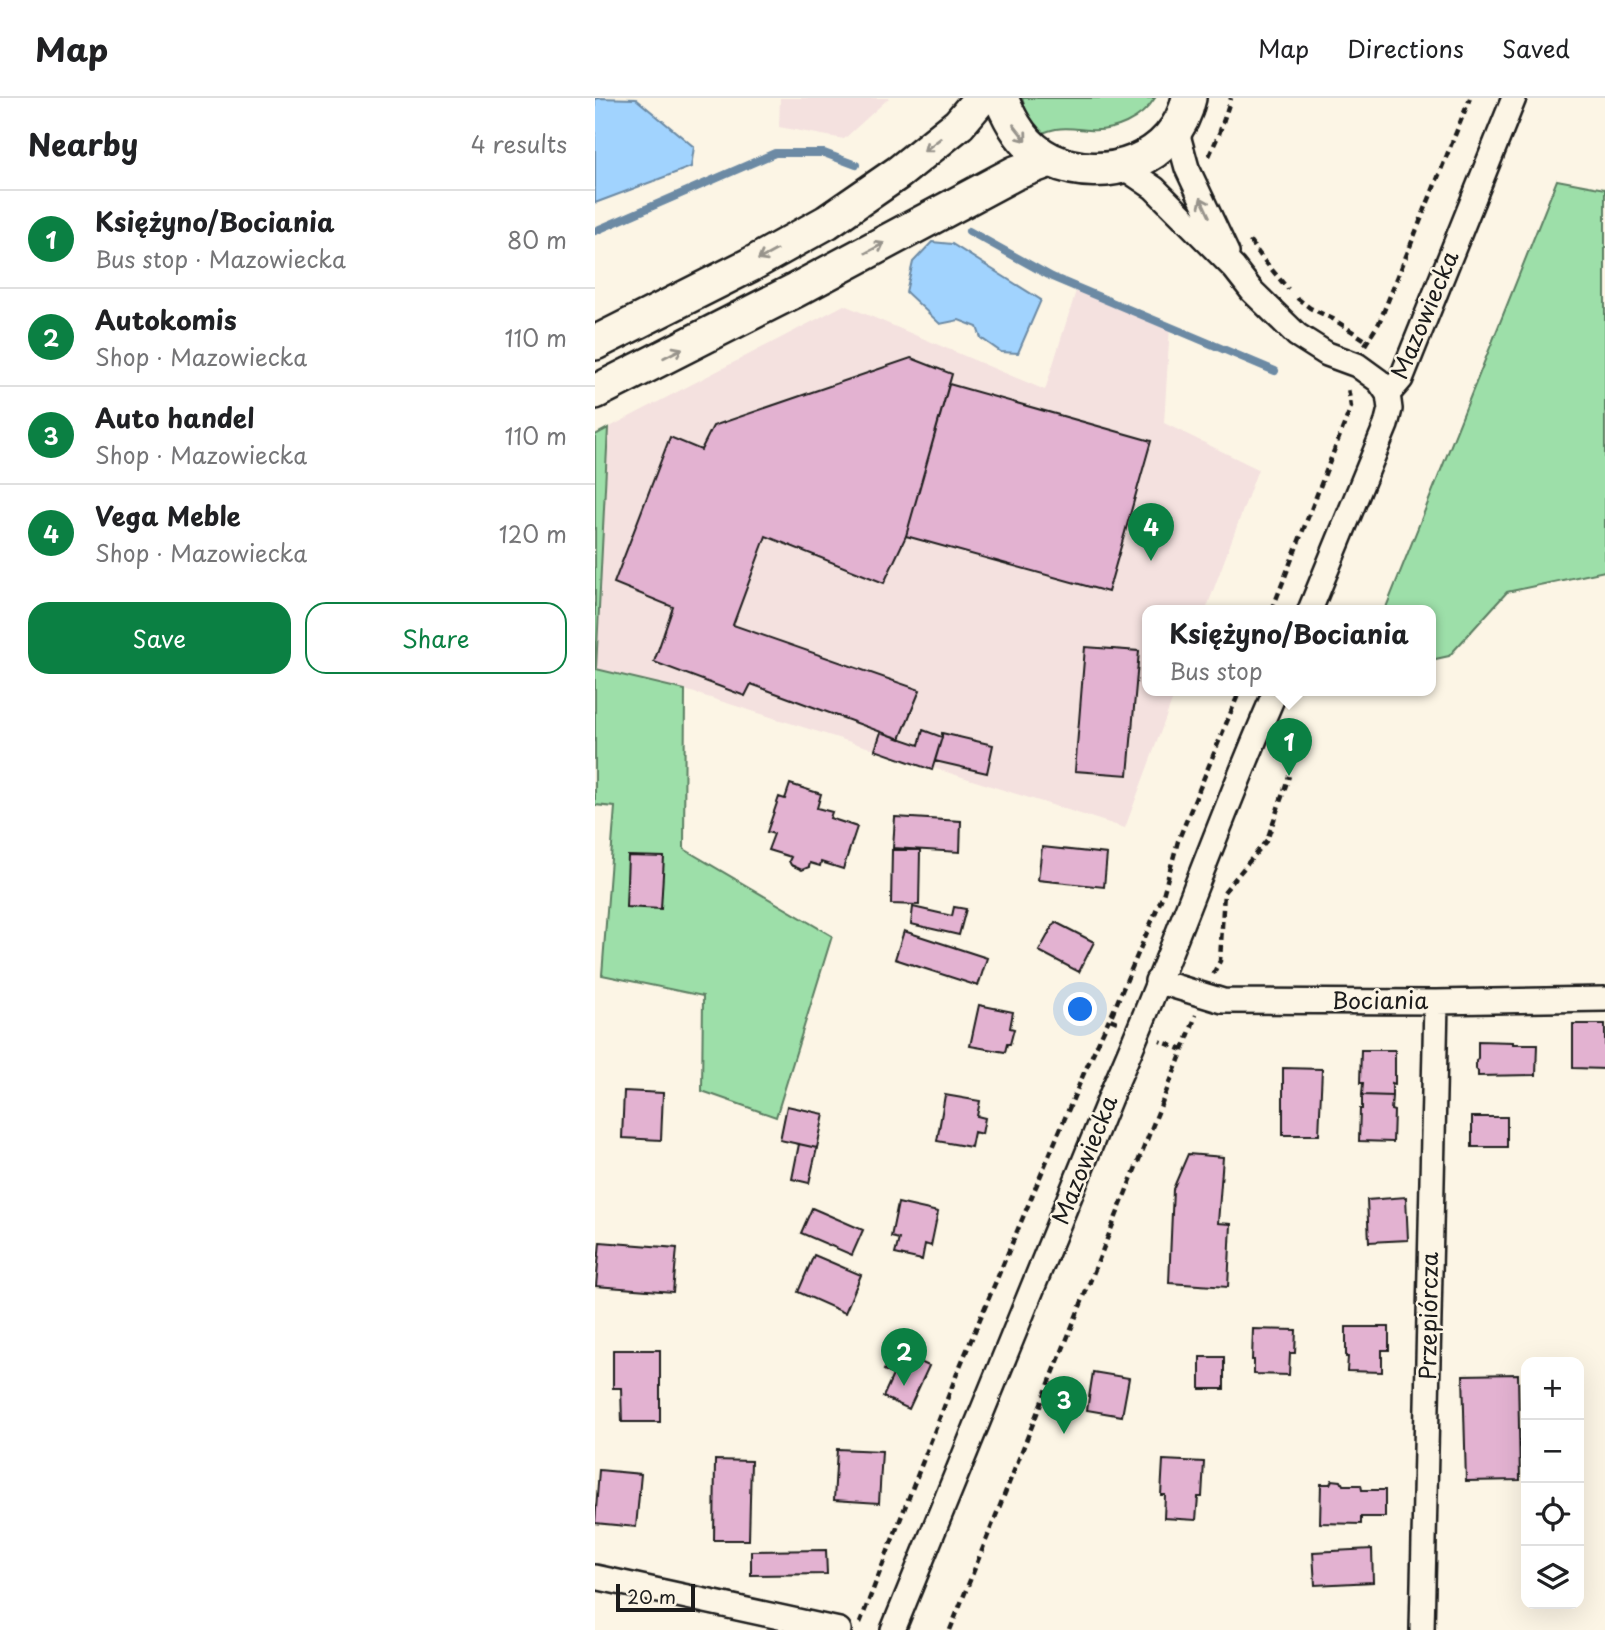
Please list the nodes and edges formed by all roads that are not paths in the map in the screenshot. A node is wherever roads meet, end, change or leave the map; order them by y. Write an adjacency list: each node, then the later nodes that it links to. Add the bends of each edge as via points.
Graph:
1 (981, 98): 8 (main road, one-way to 8, via 959,124 827,222)
2 (1001, 98): 5 (main road, one-way to 5, via 1019,134)
3 (1514, 98): 10 (street, Mazowiecka, via 1401,379)
4 (1183, 113): 6 (main road, via 1153,152); 7 (street, one-way to 4, via 1187,168)
5 (1050, 160): 6 (main road, via 1086,171); 9 (main road, one-way to 5, via 1014,173)
6 (1123, 167): 7 (street, via 1154,188)
7 (1234, 268): 10 (street, via 1297,335 1327,354 1357,365 1379,380)
8 (595, 343)
9 (595, 392)
10 (1388, 394): 11 (street, Mazowiecka, via 1387,425)
11 (1312, 605)
12 (1273, 696): 13 (street, Mazowiecka)
13 (1157, 981): 15 (street, Bociania, via 1223,1001); 18 (street, Mazowiecka)
14 (1605, 999): 15 (street, Bociania)
15 (1436, 1002): 19 (street, Przepiórcza)
16 (595, 1577): 17 (street)
17 (839, 1630)
18 (893, 1630)
19 (1422, 1630)

